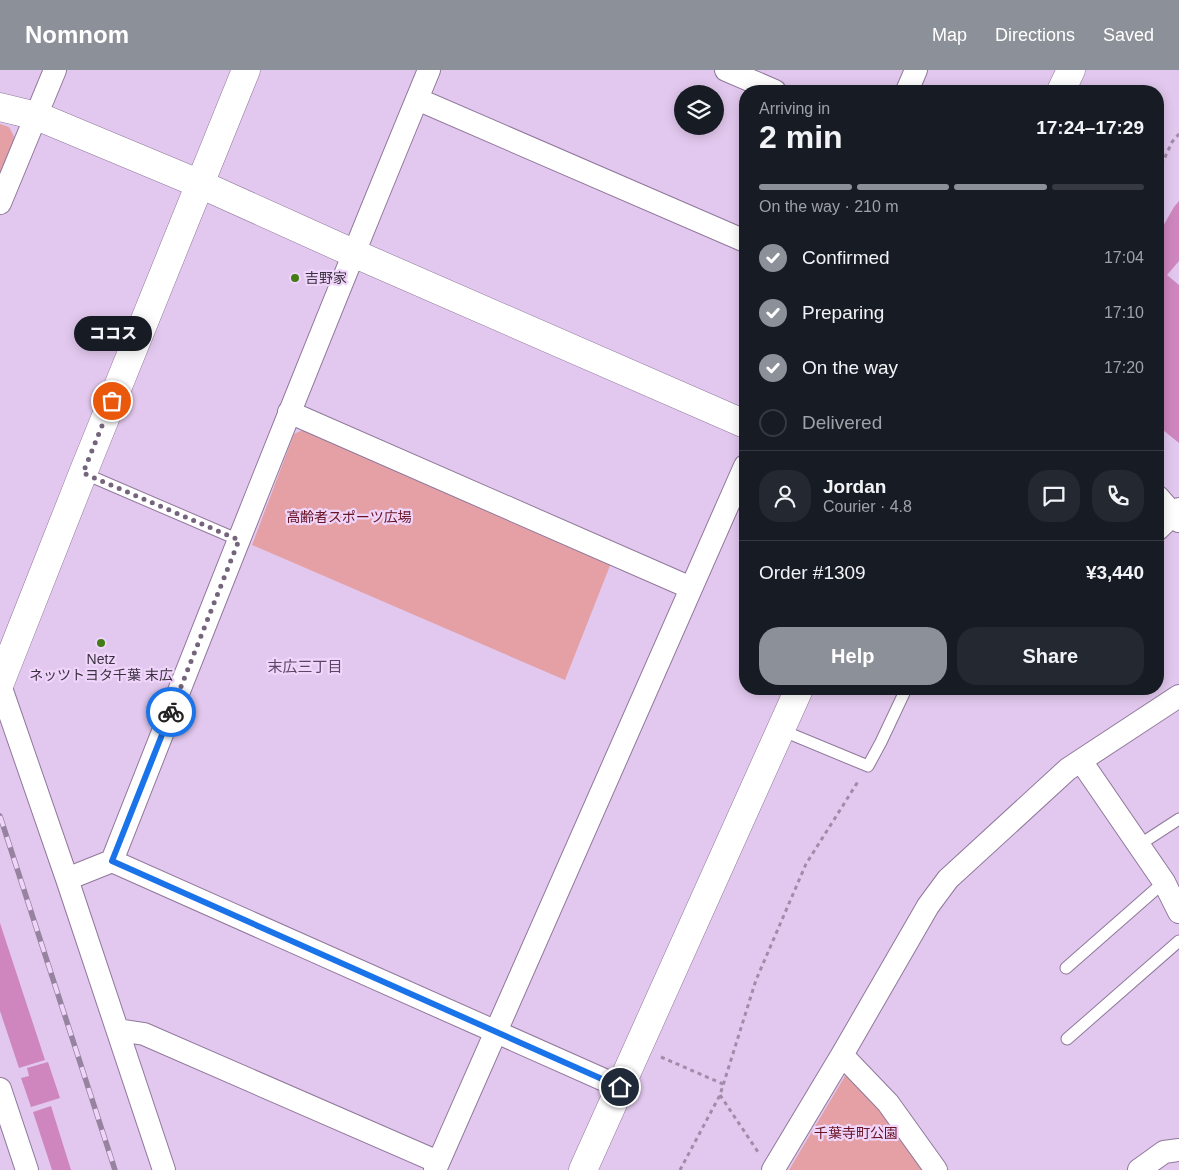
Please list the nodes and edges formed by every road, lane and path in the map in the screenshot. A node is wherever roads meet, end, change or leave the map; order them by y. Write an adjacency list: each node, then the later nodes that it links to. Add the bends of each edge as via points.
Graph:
1 (56, 70): 12 (street)
2 (246, 70): 15 (street)
3 (429, 70): 10 (street)
4 (726, 70): 7 (street)
5 (916, 70): 8 (street)
6 (1071, 70): 9 (street)
7 (761, 85)
8 (910, 85)
9 (1064, 85)
10 (417, 99): 17 (street); 18 (street)
11 (0, 107): 12 (street)
12 (37, 116): 15 (street); 16 (street)
13 (1179, 134): 14 (path)
14 (1164, 159)
15 (200, 184): 18 (street); 21 (street)
16 (0, 203)
17 (739, 238)
18 (353, 253): 19 (street); 20 (street)
19 (289, 412): 25 (street); 26 (street)
20 (739, 421)
21 (83, 473): 25 (lane); 27 (street)
22 (739, 480): 26 (street)
23 (1164, 506): 24 (street)
24 (1172, 518)
25 (239, 540): 36 (street)
26 (691, 588): 43 (street)
27 (0, 684): 37 (street)
28 (796, 695): 31 (street)
29 (903, 695): 33 (lane)
30 (1179, 696): 32 (street)
31 (781, 730): 33 (lane); 48 (street)
32 (1081, 761): 35 (street); 45 (street, via 1068,769 948,879 928,906)
33 (868, 766): 47 (path, via 806,864 756,980)
34 (1179, 819): 35 (lane)
35 (1139, 845): 38 (street)
36 (112, 861): 37 (street); 43 (street)
37 (68, 879): 42 (street)
38 (1164, 882): 39 (street); 41 (lane)
39 (1179, 912)
40 (1179, 941): 44 (lane)
41 (1066, 968)
42 (118, 1030): 54 (street, via 144,1034); 55 (street)
43 (496, 1031): 48 (street); 54 (street)
44 (1067, 1039)
45 (842, 1056): 58 (street); 59 (street, via 888,1102)
46 (664, 1058): 47 (path)
47 (723, 1084): 50 (path)
48 (620, 1087): 56 (street)
49 (0, 1089): 53 (street)
50 (720, 1094): 51 (path); 57 (path)
51 (754, 1145)
52 (1179, 1150): 60 (street, via 1164,1152)
53 (20, 1164)
54 (436, 1166)
55 (164, 1170)
56 (583, 1170)
57 (680, 1170)
58 (773, 1170)
59 (936, 1170)
60 (1139, 1170)

